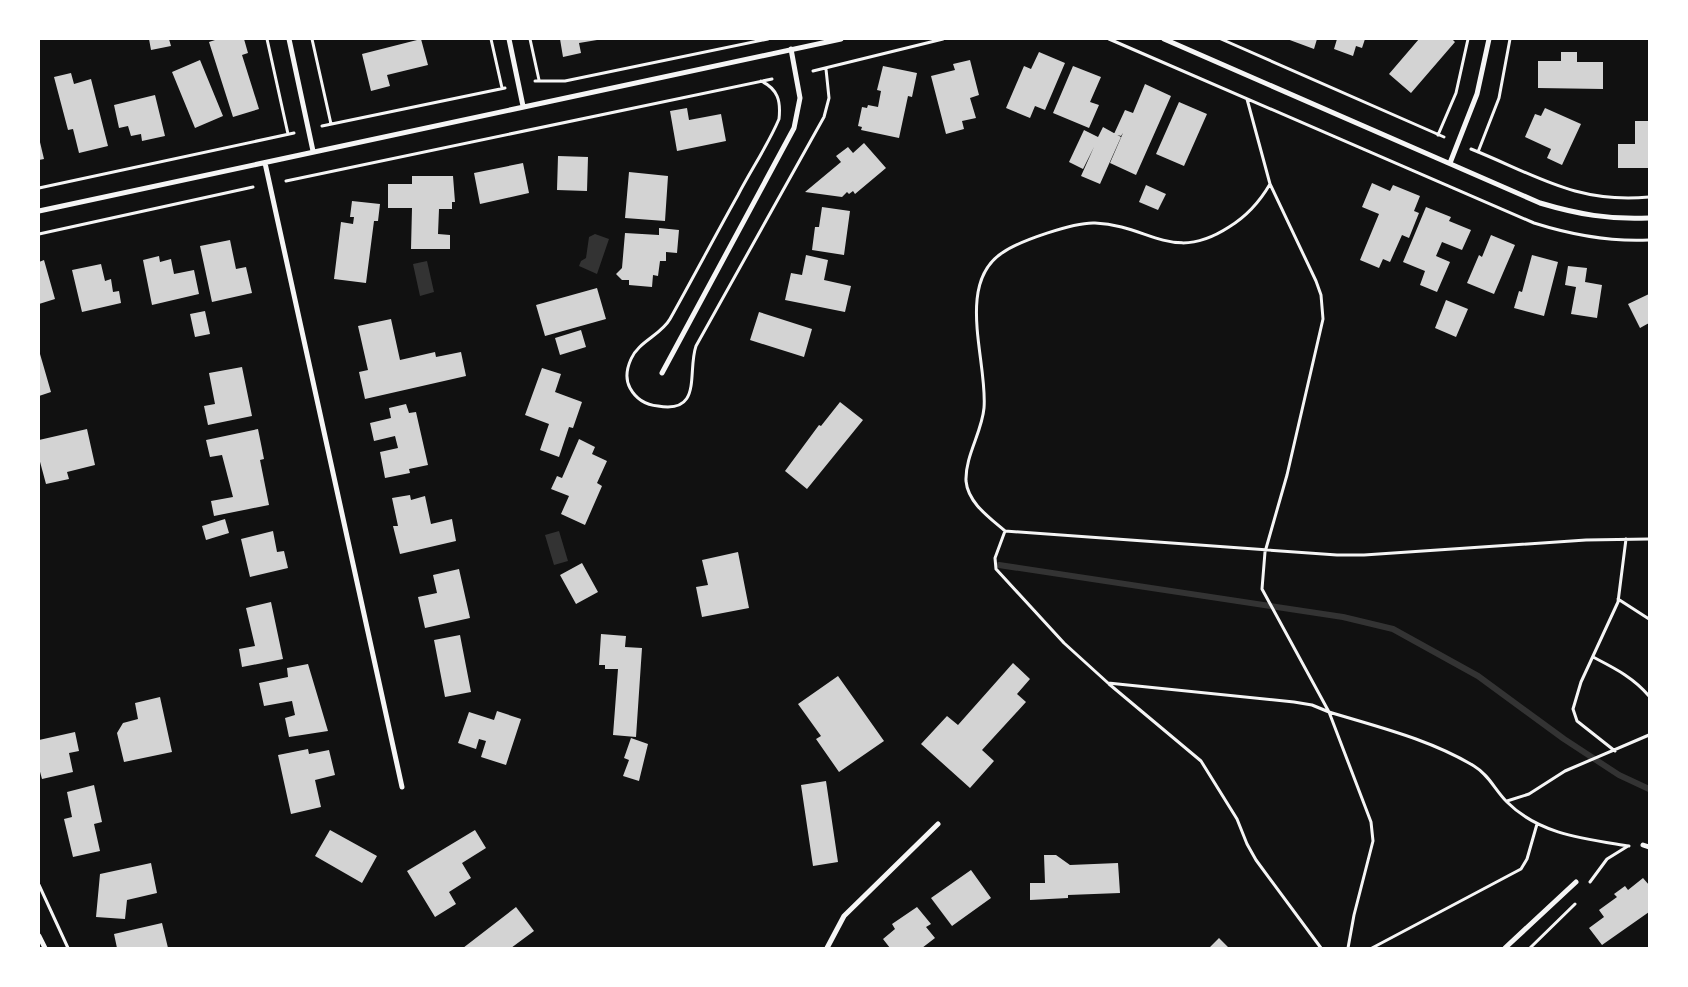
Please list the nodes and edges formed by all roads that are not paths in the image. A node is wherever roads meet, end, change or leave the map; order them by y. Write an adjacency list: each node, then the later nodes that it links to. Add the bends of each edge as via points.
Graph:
1 (289, 39): 8 (street)
2 (509, 39): 7 (street)
3 (841, 39): 6 (street)
4 (1164, 39): 10 (street)
5 (1489, 39): 10 (street, via 1478,94)
6 (791, 49): 7 (street); 13 (street, via 800,98 794,128)
7 (523, 106): 8 (street)
8 (313, 151): 9 (street)
9 (265, 163): 11 (street); 14 (street)
10 (1450, 163): 12 (street, via 1568,212 1599,218)
11 (39, 211)
12 (1649, 218)
13 (662, 374)
14 (402, 787)
15 (938, 824): 19 (street, via 844,916)
16 (1576, 882): 20 (street)
17 (39, 936): 18 (street)
18 (44, 948)
19 (827, 948)
20 (1505, 948)

